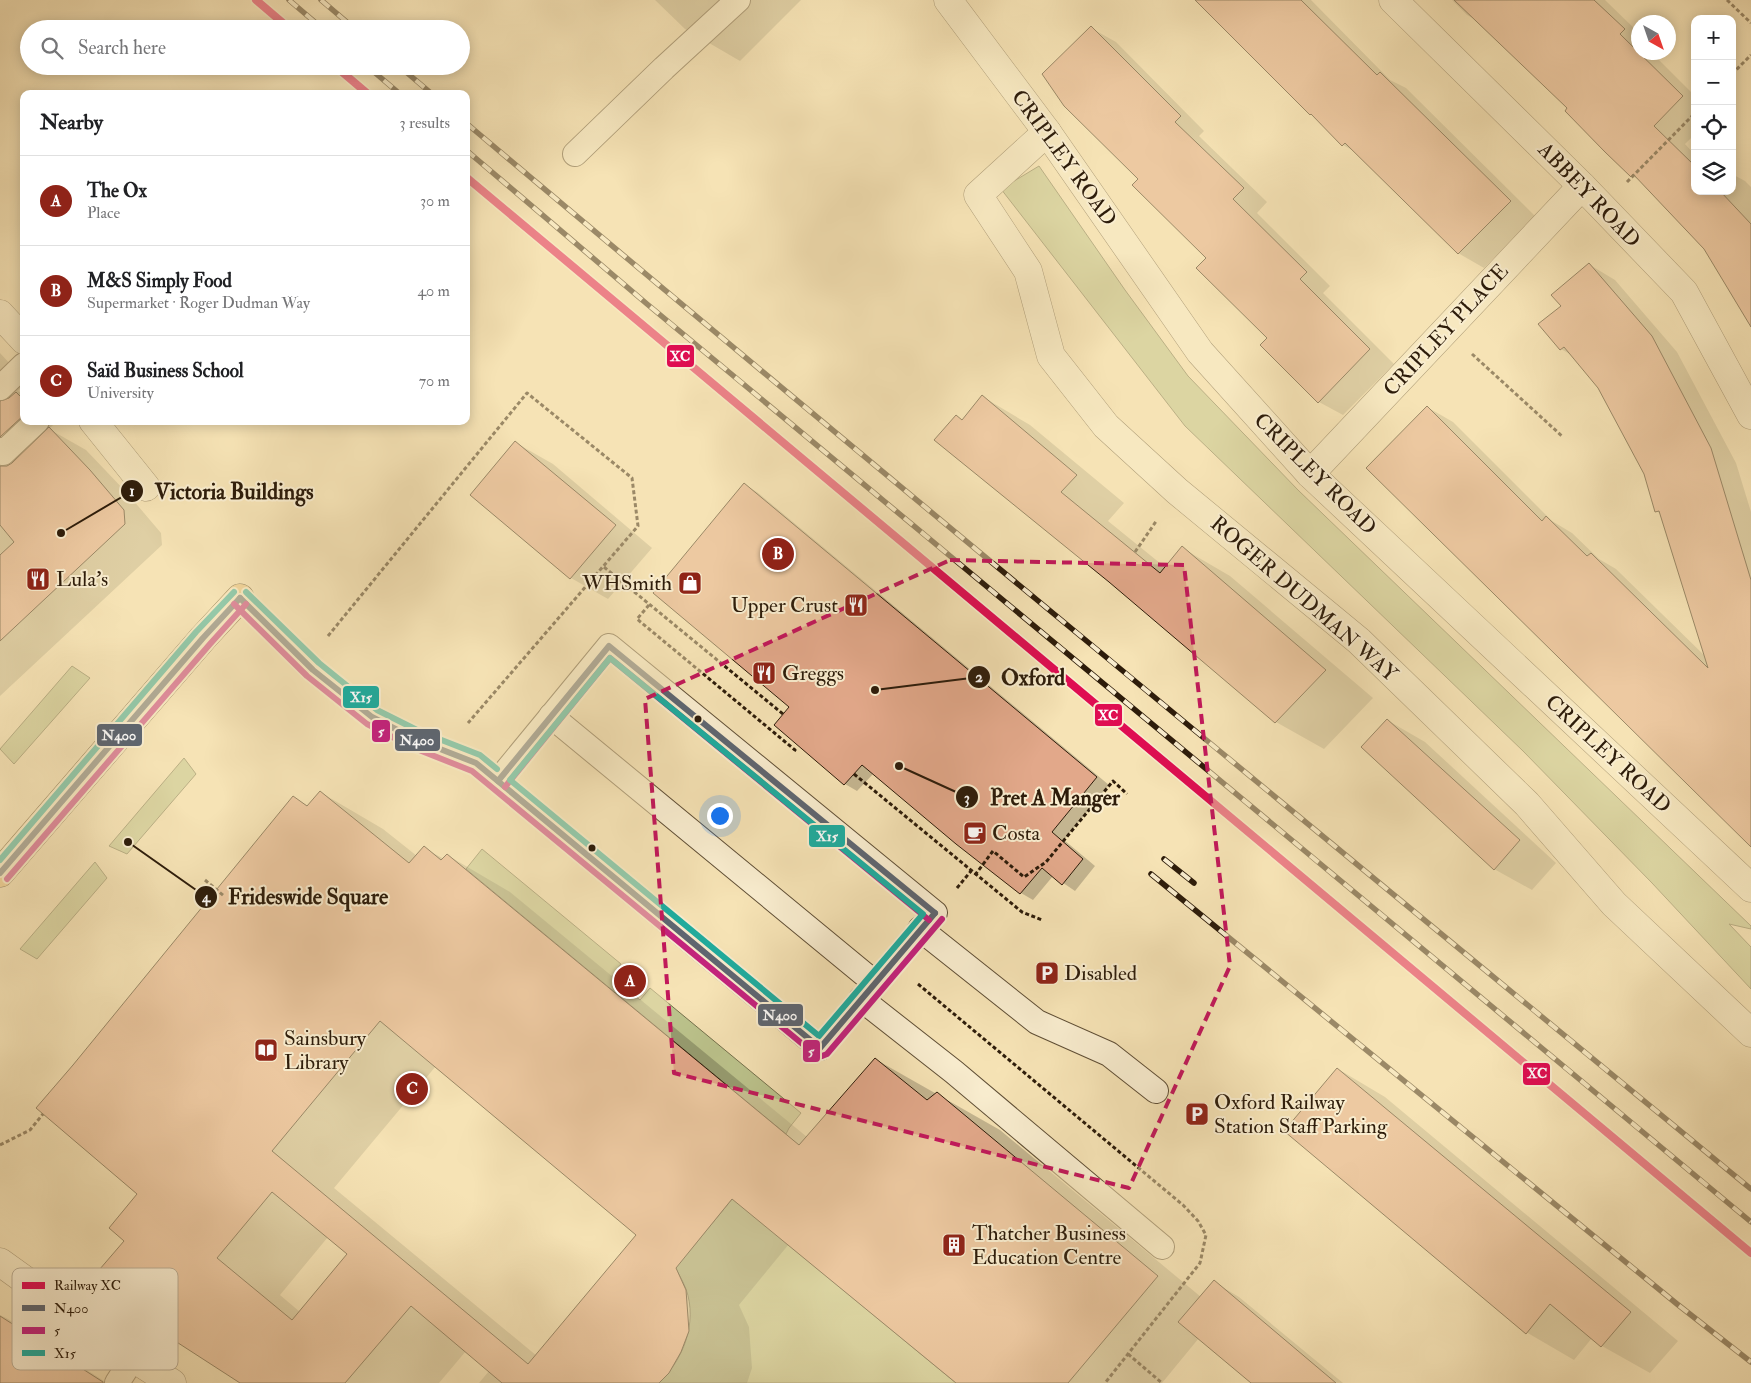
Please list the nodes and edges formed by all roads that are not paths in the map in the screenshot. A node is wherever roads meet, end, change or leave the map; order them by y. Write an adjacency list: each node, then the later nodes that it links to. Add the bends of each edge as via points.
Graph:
1 (738, 0): 5 (lane)
2 (948, 0): 4 (street, CRIPLEY ROAD)
3 (1393, 0): 6 (street, ABBEY ROAD)
4 (1047, 132): 15 (street, CRIPLEY ROAD, via 1200,352); 24 (street, ROGER DUDMAN WAY, via 978,195 1028,271 1051,356 1106,426 1177,491 1359,641 1526,804 1614,904)
5 (575, 154)
6 (1582, 186): 11 (street, ABBEY ROAD, via 1684,292); 15 (street, CRIPLEY PLACE)
7 (0, 314): 8 (street)
8 (20, 336)
9 (20, 369): 10 (lane)
10 (0, 388)
11 (1751, 415)
12 (33, 425): 14 (lane, via 3,453)
13 (96, 425): 16 (street)
14 (0, 450)
15 (1310, 474): 21 (street, CRIPLEY ROAD)
16 (146, 487)
17 (240, 598): 19 (lane, via 313,670 372,717 416,740 476,763); 20 (main road)
18 (551, 716): 19 (lane); 22 (lane, via 608,646 935,913); 23 (lane)
19 (498, 781): 23 (lane, via 820,1048)
20 (0, 873)
21 (1751, 888)
22 (920, 929): 23 (lane); 25 (lane, via 1036,1022 1109,1054)
23 (868, 991): 26 (lane, via 954,1072)
24 (1751, 1033)
25 (1156, 1091)
26 (1162, 1246)
27 (0, 1262): 28 (street)
28 (12, 1271)
29 (125, 1370): 31 (lane)
30 (152, 1370): 32 (street)
31 (117, 1383)
32 (172, 1383)

